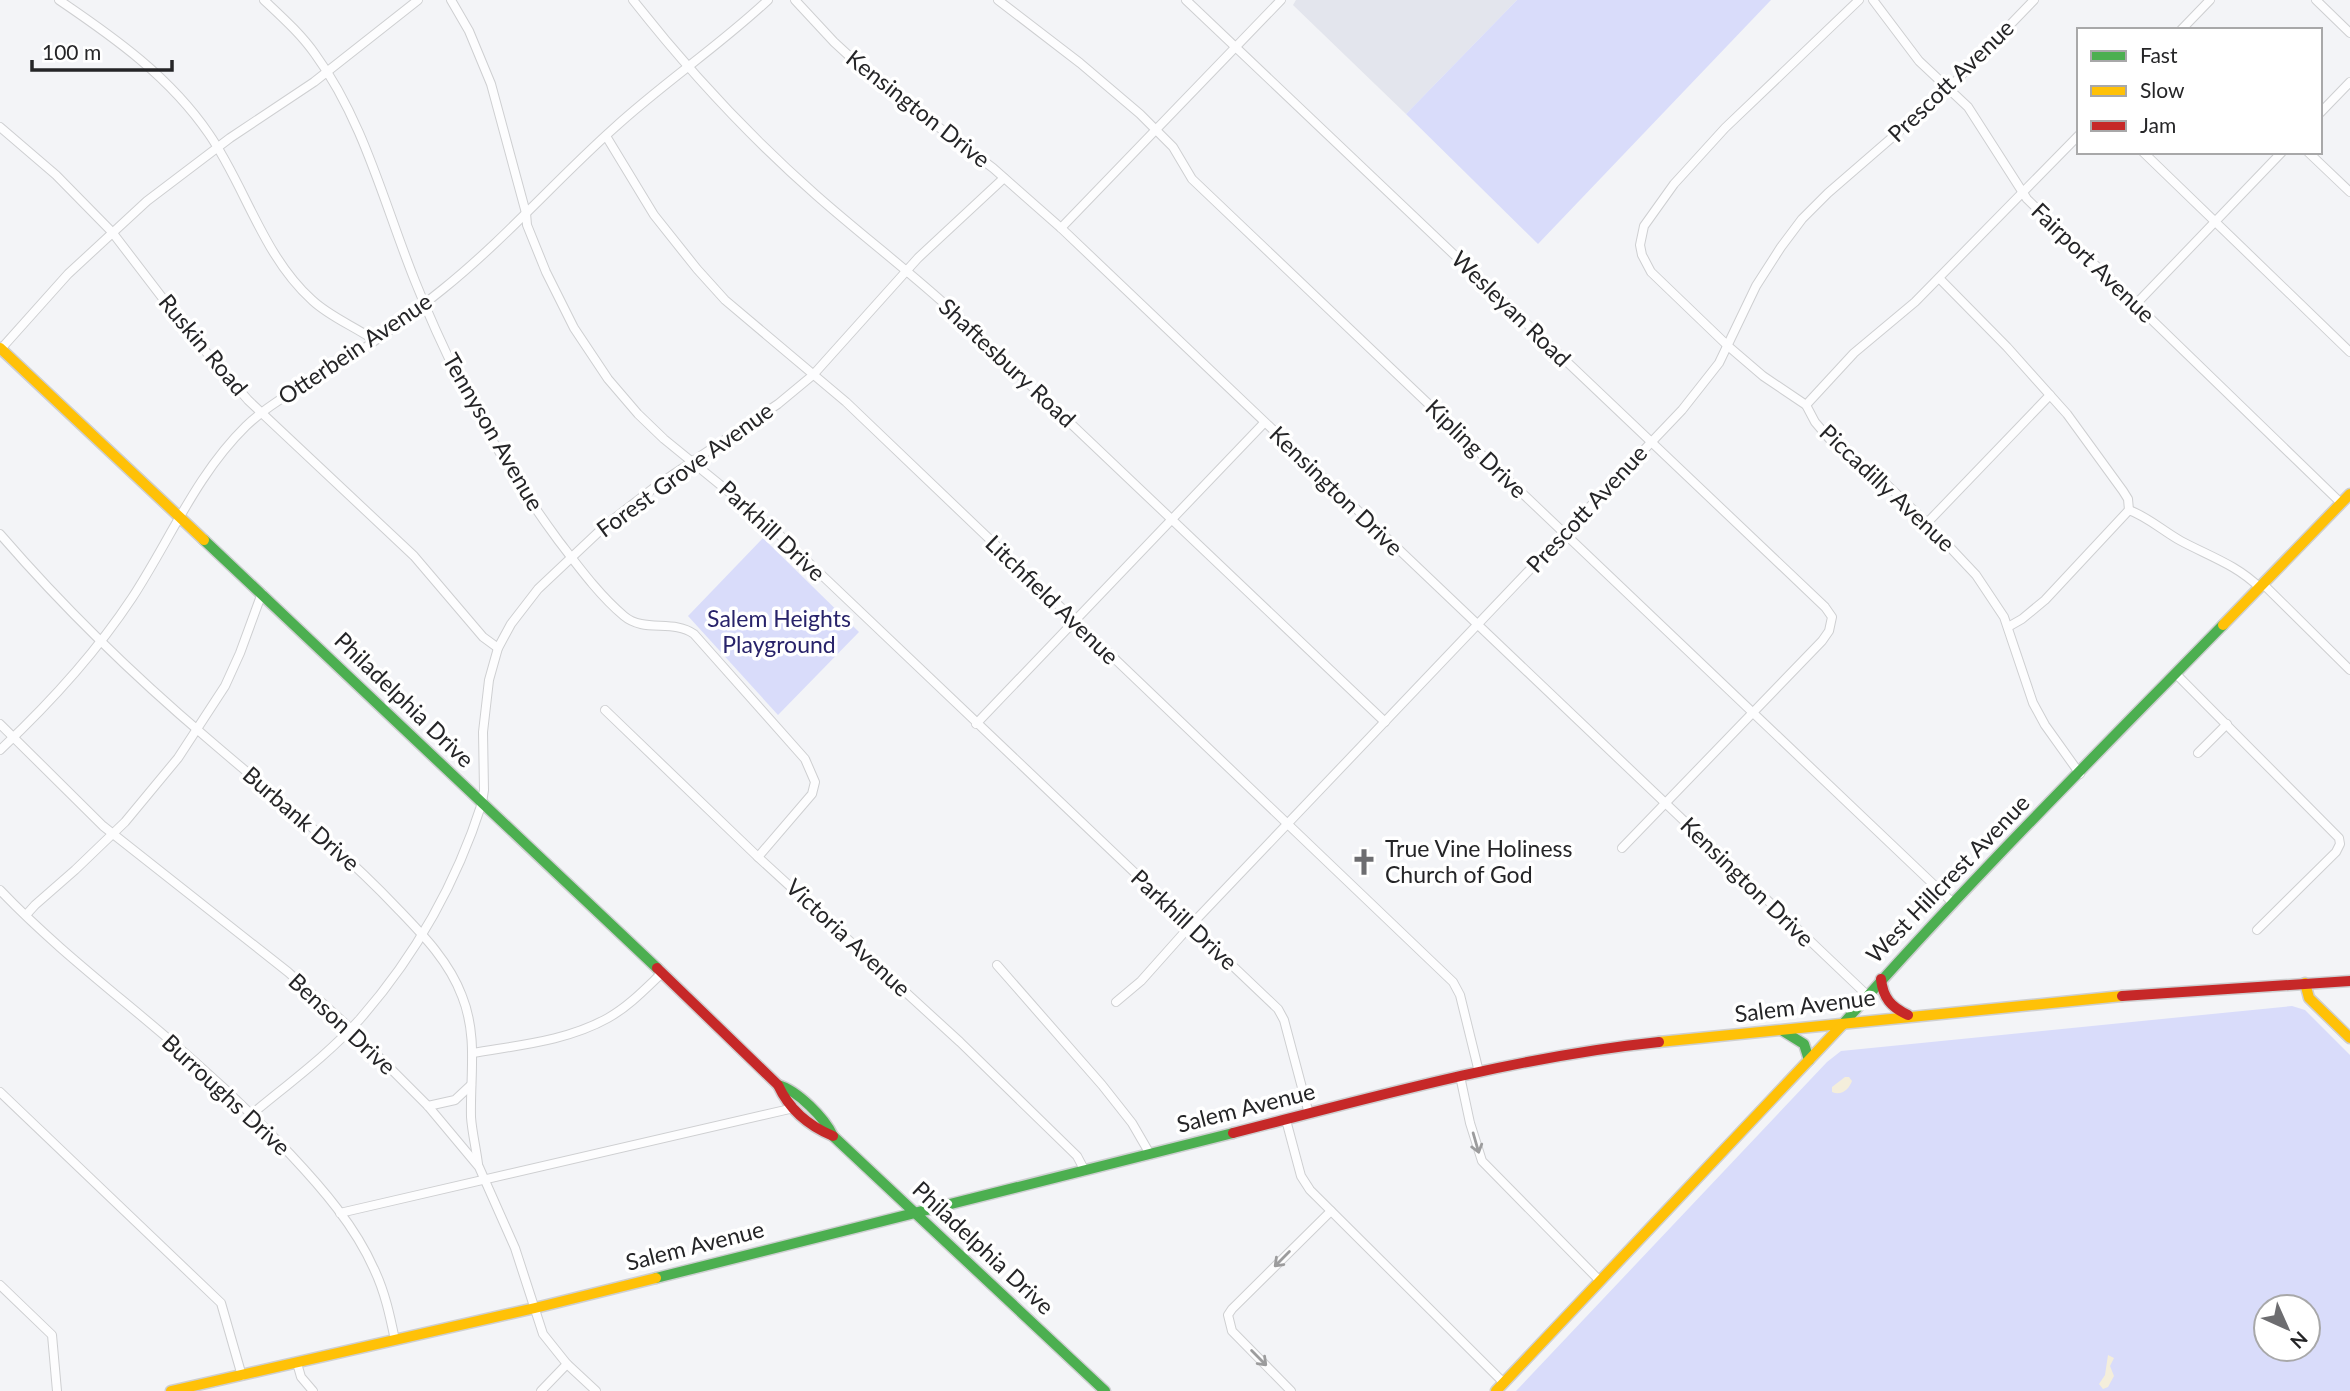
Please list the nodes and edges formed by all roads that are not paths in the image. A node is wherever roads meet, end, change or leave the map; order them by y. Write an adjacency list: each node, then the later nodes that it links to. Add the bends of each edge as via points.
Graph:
1 (59, 0): 28 (street, via 150,67)
2 (264, 0): 20 (street, Tennyson Avenue, via 307,43)
3 (418, 0): 20 (street)
4 (451, 0): 35 (street, Parkhill Drive, via 491,84)
5 (633, 0): 19 (street, Shaftesbury Road)
6 (768, 0): 19 (street, Otterbein Avenue)
7 (795, 0): 32 (street, Kensington Drive, via 873,78)
8 (998, 0): 25 (street, Kipling Drive, via 1080,63)
9 (1186, 0): 18 (street, Wesleyan Road)
10 (1281, 0): 18 (street)
11 (1859, 0): 44 (street, Piccadilly Avenue, via 1700,154 1647,221 1640,246 1651,272)
12 (1873, 0): 22 (street, Fairport Avenue, via 1919,61)
13 (2034, 0): 22 (street, Prescott Avenue)
14 (2210, 0): 16 (street)
15 (2316, 0): 17 (street)
16 (2183, 28)
17 (2350, 33)
18 (1236, 47): 25 (street); 52 (street, Wesleyan Road)
19 (688, 67): 26 (street, Otterbein Avenue); 39 (street, Shaftesbury Road, via 814,194)
20 (328, 72): 28 (street); 41 (street, Tennyson Avenue, via 354,121)
21 (2350, 82): 23 (street)
22 (1948, 89): 34 (street, Fairport Avenue, via 1981,124); 44 (street, Prescott Avenue, via 1802,219 1764,273)
23 (2322, 111)
24 (0, 127): 38 (street, Ruskin Road)
25 (1157, 131): 37 (street); 61 (street, Kipling Drive, via 1173,147 1192,179)
26 (606, 136): 35 (street, Otterbein Avenue); 47 (street, Litchfield Avenue, via 654,215 697,270 748,321)
27 (2077, 137): 34 (street)
28 (217, 147): 38 (street); 43 (street, via 297,284 327,312)
29 (2145, 154): 36 (street)
30 (2281, 154): 36 (street)
31 (2310, 154): 33 (street)
32 (1004, 178): 37 (street, Kensington Drive); 39 (street, Forest Grove Avenue)
33 (2350, 192)
34 (2022, 193): 40 (street); 42 (street, Fairport Avenue)
35 (526, 213): 41 (street, Otterbein Avenue); 53 (street, Parkhill Drive, via 554,290 588,351 638,414)
36 (2215, 221): 42 (street); 46 (street)
37 (1061, 228): 51 (street, Kensington Drive)
38 (112, 232): 45 (street); 50 (street, Ruskin Road, via 187,330)
39 (907, 270): 47 (street, Forest Grove Avenue); 58 (street, Shaftesbury Road)
40 (1939, 278): 48 (street); 49 (street, via 1854,353)
41 (424, 303): 43 (street, Otterbein Avenue); 62 (street, Tennyson Avenue, via 458,379 499,452)
42 (2136, 304): 55 (street, Fairport Avenue)
43 (374, 340): 50 (street, Otterbein Avenue)
44 (1728, 346): 49 (street, Piccadilly Avenue); 52 (street, Prescott Avenue, via 1712,373)
45 (0, 349): 57 (main road, Philadelphia Drive)
46 (2350, 352)
47 (813, 375): 53 (street, Forest Grove Avenue); 65 (street, Litchfield Avenue)
48 (2050, 394): 56 (street, via 2128,499); 59 (street)
49 (1806, 405): 59 (street, Piccadilly Avenue, via 1832,442 1879,477)
50 (262, 413): 57 (street, Otterbein Avenue, via 224,449); 69 (street, Ruskin Road, via 414,556)
51 (1264, 423): 58 (street); 66 (street, Kensington Drive)
52 (1651, 442): 61 (street, Prescott Avenue); 73 (street, Wesleyan Road, via 1825,607 1832,621 1822,641)
53 (692, 461): 62 (street, Forest Grove Avenue); 76 (street, Parkhill Drive, via 767,523)
54 (2350, 494): 55 (main road, West Hillcrest Avenue)
55 (2341, 503): 63 (main road, West Hillcrest Avenue)
56 (2129, 510): 63 (street); 67 (street, via 2045,600)
57 (180, 517): 64 (main road, Philadelphia Drive); 68 (street, Otterbein Avenue, via 131,599)
58 (1172, 518): 65 (street); 74 (street, Shaftesbury Road)
59 (1927, 523): 67 (street, Piccadilly Avenue, via 1976,575)
60 (0, 534): 68 (street, Burbank Drive)
61 (1564, 534): 66 (street, Prescott Avenue); 73 (street, Kipling Drive)
62 (571, 556): 69 (street, Forest Grove Avenue, via 523,606); 88 (street, Tennyson Avenue, via 628,620 681,627 694,634 806,759 815,782 812,794)
63 (2262, 586): 70 (street); 71 (main road, West Hillcrest Avenue)
64 (262, 593): 78 (street, via 233,670); 83 (main road, Philadelphia Drive)
65 (1074, 621): 76 (street); 85 (street, Litchfield Avenue)
66 (1478, 625): 74 (street, Prescott Avenue); 84 (street, Kensington Drive)
67 (2008, 627): 82 (street, Piccadilly Avenue, via 2033,703)
68 (99, 640): 78 (street, Burbank Drive); 79 (street, Otterbein Avenue)
69 (498, 649): 83 (street, Forest Grove Avenue, via 484,708)
70 (2350, 670)
71 (2176, 674): 77 (street); 82 (main road, West Hillcrest Avenue)
72 (605, 710): 88 (street, Victoria Avenue)
73 (1751, 712): 84 (street); 90 (street, Kipling Drive)
74 (1385, 722): 85 (street, Prescott Avenue)
75 (0, 724): 79 (street, Benson Drive)
76 (976, 724): 92 (street, Parkhill Drive)
77 (2227, 724): 81 (street); 93 (street, via 2336,834 2340,844)
78 (197, 730): 86 (street, via 158,784); 94 (street, Burbank Drive, via 348,858)
79 (13, 738): 80 (street, Otterbein Avenue); 86 (street, Benson Drive)
80 (0, 750)
81 (2198, 753)
82 (2080, 774): 90 (main road, West Hillcrest Avenue)
83 (482, 803): 94 (street, Forest Grove Avenue); 96 (main road, Philadelphia Drive)
84 (1665, 803): 87 (street); 100 (street, Kensington Drive)
85 (1288, 824): 92 (street, Prescott Avenue); 109 (street, Litchfield Avenue, via 1456,984)
86 (113, 834): 91 (street); 104 (street, Benson Drive, via 288,972)
87 (1622, 848)
88 (758, 857): 122 (street, Victoria Avenue, via 960,1042 1077,1156)
89 (0, 890): 91 (street, Burroughs Drive)
90 (1953, 903): 97 (main road, West Hillcrest Avenue)
91 (26, 915): 116 (street, Burroughs Drive)
92 (1190, 926): 101 (street, Prescott Avenue); 117 (street, Parkhill Drive, via 1282,1014)
93 (2257, 930)
94 (423, 935): 104 (street, Forest Grove Avenue); 107 (street, Burbank Drive, via 460,990)
95 (996, 965): 120 (street, via 1102,1085)
96 (662, 973): 107 (street, via 617,1013 588,1028); 112 (main road, Philadelphia Drive)
97 (1881, 979): 100 (main road, West Hillcrest Avenue); 102 (main road, via 1884,999)
98 (2350, 981): 99 (main road, Salem Avenue)
99 (2305, 983): 102 (main road, Salem Avenue); 106 (main road, via 2309,998)
100 (1867, 995): 103 (main road, West Hillcrest Avenue)
101 (1116, 1002)
102 (1908, 1015): 103 (main road, Salem Avenue)
103 (1845, 1022): 105 (main road, Salem Avenue); 108 (main road, West Hillcrest Avenue)
104 (350, 1028): 114 (street, Benson Drive); 116 (street, Forest Grove Avenue)
105 (1782, 1030): 108 (main road, via 1804,1044); 109 (main road, Salem Avenue, via 1636,1045)
106 (2350, 1038)
107 (473, 1053): 111 (street, Burbank Drive)
108 (1809, 1060): 127 (main road, West Hillcrest Avenue)
109 (1479, 1072): 110 (main road, Salem Avenue)
110 (1460, 1076): 117 (main road, Salem Avenue); 127 (street, one-way to 127, via 1482,1161)
111 (471, 1085): 114 (street, via 455,1100); 121 (street, Burbank Drive)
112 (778, 1085): 115 (main road, Philadelphia Drive); 119 (main road, Philadelphia Drive, via 789,1088 828,1125)
113 (0, 1091): 133 (street, via 221,1303)
114 (428, 1106): 121 (street, Benson Drive)
115 (794, 1108): 119 (main road, Philadelphia Drive, via 821,1132); 123 (street)
116 (252, 1114): 126 (street, Burroughs Drive)
117 (1308, 1114): 118 (main road, Salem Avenue)
118 (1286, 1120): 120 (main road, Salem Avenue); 124 (street, via 1301,1175)
119 (833, 1136): 125 (main road, Philadelphia Drive)
120 (1150, 1154): 122 (main road, Salem Avenue)
121 (479, 1167): 123 (street, Benson Drive)
122 (1085, 1171): 125 (main road, Salem Avenue)
123 (484, 1179): 126 (street); 129 (street, Benson Drive)
124 (1331, 1211): 134 (street); 141 (street, one-way to 141, via 1228,1315 1232,1331)
125 (914, 1212): 129 (main road, Salem Avenue); 140 (main road, Philadelphia Drive)
126 (340, 1213): 130 (street, Burroughs Drive, via 375,1270)
127 (1600, 1281): 134 (main road, West Hillcrest Avenue)
128 (0, 1285): 135 (street, via 52,1335)
129 (535, 1308): 130 (main road, Salem Avenue); 132 (street, Benson Drive, via 543,1334)
130 (395, 1340): 131 (main road, Salem Avenue)
131 (297, 1363): 133 (main road, Salem Avenue); 137 (street)
132 (567, 1364): 138 (street); 139 (street, Benson Drive)
133 (242, 1376): 136 (main road, Salem Avenue)
134 (1500, 1387)
135 (57, 1391)
136 (171, 1391)
137 (313, 1391)
138 (541, 1391)
139 (596, 1391)
140 (1105, 1391)
141 (1292, 1391)

